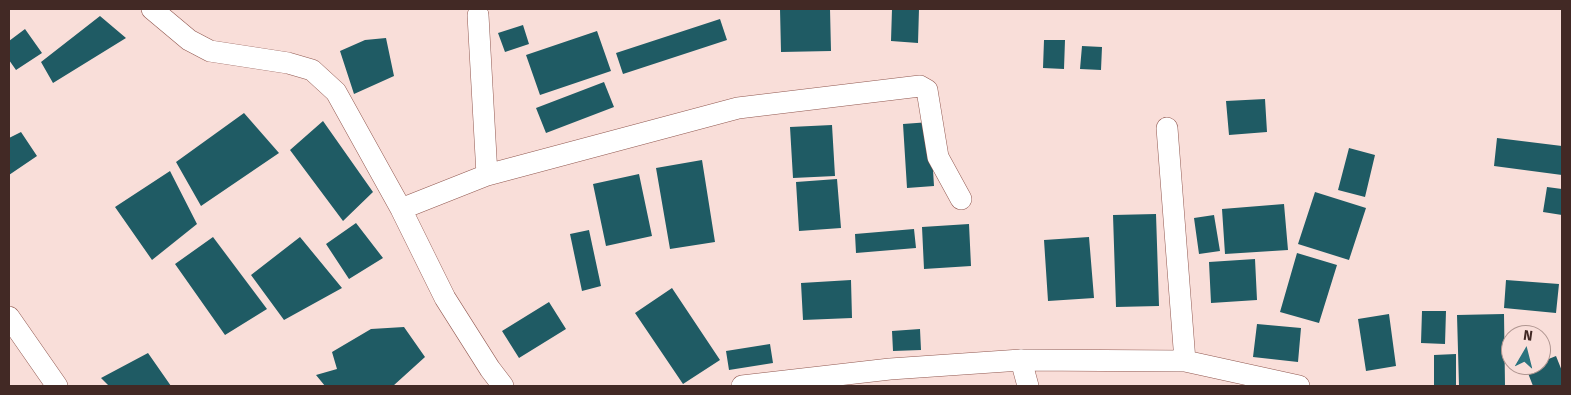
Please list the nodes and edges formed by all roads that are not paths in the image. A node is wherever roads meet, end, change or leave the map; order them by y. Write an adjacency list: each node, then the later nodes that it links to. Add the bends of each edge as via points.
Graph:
1 (152, 9): 6 (street, via 189,40 210,51 312,70 336,92)
2 (478, 16): 4 (street)
3 (1167, 128): 9 (street)
4 (487, 175): 5 (street, via 738,108 920,86 926,90 938,157); 6 (street)
5 (962, 199)
6 (401, 209): 12 (street, via 445,298)
7 (9, 317): 11 (street)
8 (1022, 360): 9 (street); 13 (street, via 890,369); 14 (street)
9 (1185, 361): 10 (street)
10 (1247, 381): 15 (street)
11 (56, 386)
12 (503, 386)
13 (742, 386)
14 (1028, 386)
15 (1299, 386)

